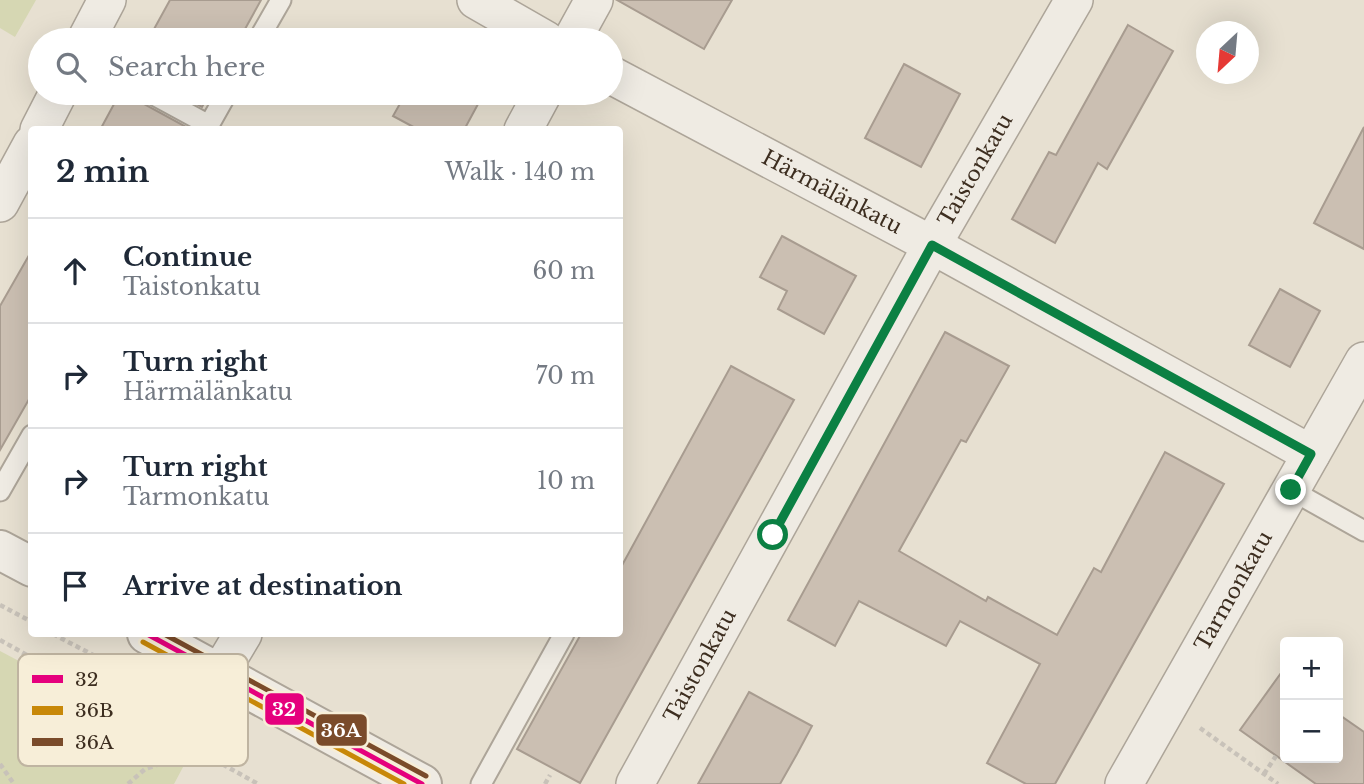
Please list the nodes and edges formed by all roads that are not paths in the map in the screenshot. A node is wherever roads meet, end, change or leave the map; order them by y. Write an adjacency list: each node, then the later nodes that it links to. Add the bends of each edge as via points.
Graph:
1 (107, 0): 6 (street)
2 (281, 0): 7 (lane)
3 (476, 0): 8 (street)
4 (594, 0): 9 (street)
5 (1074, 0): 21 (street, Taistonkatu)
6 (92, 28)
7 (265, 28)
8 (525, 28)
9 (579, 28)
10 (623, 81): 21 (street, Härmälänkatu)
11 (52, 105): 15 (street)
12 (170, 105): 16 (lane)
13 (220, 105): 17 (lane)
14 (537, 105): 18 (street)
15 (41, 126)
16 (205, 126)
17 (208, 126)
18 (525, 126)
19 (28, 151): 20 (street)
20 (0, 203)
21 (932, 245): 24 (street, Härmälänkatu); 38 (street, Taistonkatu)
22 (1364, 361): 24 (street, Tarmonkatu)
23 (28, 442): 26 (lane)
24 (1311, 454): 25 (street, Tarmonkatu)
25 (1291, 490): 27 (lane); 39 (street, Tarmonkatu)
26 (0, 491)
27 (1364, 531)
28 (0, 550): 29 (street)
29 (28, 566)
30 (152, 637): 33 (street)
31 (241, 637): 34 (street)
32 (562, 637): 37 (lane)
33 (183, 654)
34 (231, 654)
35 (248, 690): 36 (street)
36 (422, 784)
37 (481, 784)
38 (635, 784)
39 (1124, 784)

